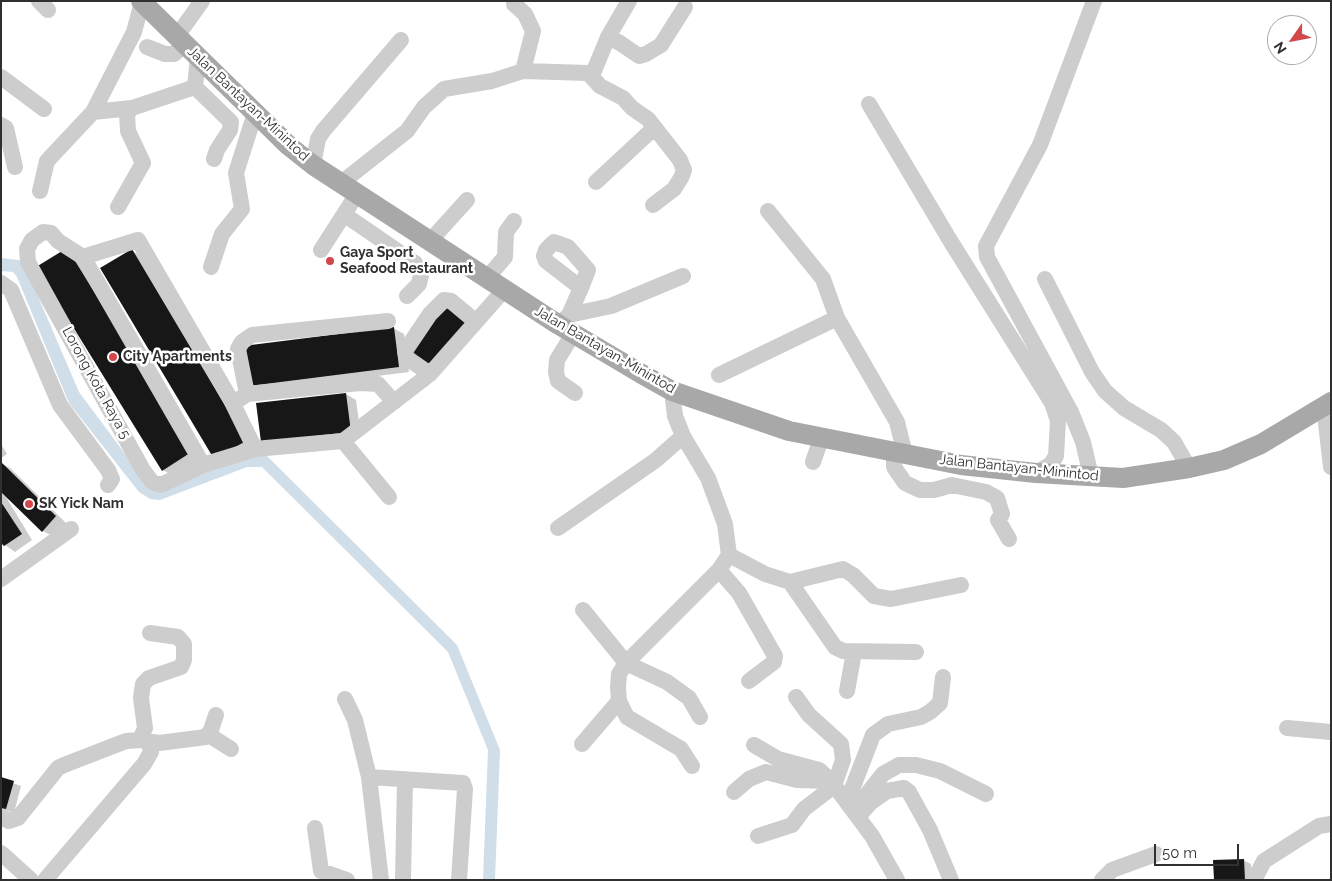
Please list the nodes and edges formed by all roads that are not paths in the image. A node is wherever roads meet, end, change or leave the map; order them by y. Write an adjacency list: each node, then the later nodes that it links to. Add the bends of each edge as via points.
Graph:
1 (202, 1): 9 (street)
2 (629, 1): 7 (street)
3 (1094, 1): 67 (street, via 1040,145 986,246 987,257 1071,412 1083,442)
4 (144, 3): 9 (main road, Jalan Bantayan-Minintod); 18 (street, via 134,32)
5 (514, 4): 11 (street, via 525,14 533,31)
6 (685, 6): 7 (street, via 661,44 646,54 639,56)
7 (608, 37): 12 (street, via 597,68)
8 (400, 40): 23 (street, via 323,131 318,139)
9 (187, 46): 10 (street, via 174,54); 14 (street); 19 (main road, Jalan Bantayan-Minintod)
10 (147, 47)
11 (523, 71): 12 (street); 26 (street, via 492,81 444,89 424,106 407,131)
12 (588, 73): 21 (street, via 600,86 622,98 648,119)
13 (1, 77): 17 (street)
14 (195, 87): 16 (street); 22 (street, via 231,122)
15 (869, 104): 66 (street, via 1052,403 1058,421 1056,456 1051,464)
16 (132, 108): 18 (street); 30 (street, via 128,114 128,131 143,163)
17 (44, 109)
18 (93, 112): 27 (street, via 47,161)
19 (255, 113): 23 (main road, Jalan Bantayan-Minintod, via 288,146); 37 (street, via 236,173 242,209 222,234)
20 (1, 125): 24 (street, via 6,128)
21 (654, 128): 25 (street); 29 (street, via 680,160 684,170 674,189)
22 (214, 159)
23 (313, 165): 26 (main road, Jalan Bantayan-Minintod)
24 (15, 168)
25 (596, 182)
26 (349, 188): 32 (street); 34 (main road, Jalan Bantayan-Minintod)
27 (40, 191)
28 (467, 200): 34 (street)
29 (653, 205)
30 (118, 207)
31 (768, 211): 45 (street, via 815,266)
32 (345, 215): 35 (street); 44 (street, via 415,263 421,275 419,284)
33 (514, 221): 39 (street, via 506,232 505,257)
34 (430, 241): 39 (main road, Jalan Bantayan-Minintod)
35 (321, 250)
36 (82, 257): 54 (street, via 138,240); 63 (street); 63 (street, Lorong Kota Raya 5, via 51,233 43,232 32,240 27,249 28,262 152,482 160,485)
37 (212, 266)
38 (683, 276): 48 (street)
39 (487, 278): 43 (main road, Jalan Bantayan-Minintod)
40 (1046, 279): 65 (street, via 1092,372 1105,391 1124,408 1161,430 1174,442)
41 (1, 283): 68 (street, via 11,290 60,405 108,470 112,479)
42 (581, 288): 48 (street)
43 (504, 290): 46 (street); 48 (main road, Jalan Bantayan-Minintod)
44 (407, 296)
45 (837, 318): 50 (street); 61 (street, via 897,422)
46 (475, 320): 49 (street); 49 (street, via 452,301 444,300 430,314 405,351 407,358)
47 (388, 321): 53 (street, via 252,335 238,349)
48 (567, 325): 51 (main road, Jalan Bantayan-Minintod); 52 (street, via 556,372 558,381)
49 (430, 374): 55 (street)
50 (719, 375)
51 (672, 391): 57 (street, via 675,416); 58 (main road, Jalan Bantayan-Minintod)
52 (575, 393)
53 (247, 394): 54 (street, via 240,400); 55 (street, via 360,383 378,384)
54 (231, 400): 60 (street)
55 (394, 402): 59 (street)
56 (1327, 404): 64 (street); 65 (main road, Jalan Bantayan-Minintod, via 1245,452)
57 (683, 436): 70 (street, via 656,460); 73 (street, via 708,478 725,524)
58 (821, 439): 61 (main road, Jalan Bantayan-Minintod); 62 (street)
59 (343, 441): 60 (street, Lorong Kota Raya 5); 69 (street)
60 (255, 449): 63 (street, Lorong Kota Raya 5)
61 (900, 452): 66 (main road, Jalan Bantayan-Minintod, via 961,465); 72 (street, via 894,467 905,483 920,490 952,485 986,492 997,498 1002,514 998,520)
62 (813, 462)
63 (204, 465)
64 (1331, 467)
65 (1189, 468): 67 (main road, Jalan Bantayan-Minintod, via 1123,478)
66 (1036, 473): 67 (main road, Jalan Bantayan-Minintod)
67 (1091, 476)
68 (108, 486)
69 (389, 497)
70 (558, 528)
71 (71, 529): 75 (street)
72 (1009, 539)
73 (729, 555): 74 (street); 76 (street, via 765,574)
74 (719, 570): 82 (street); 84 (street, via 739,593 775,656 774,662)
75 (1, 579)
76 (790, 582): 77 (street, via 843,569 874,596 891,599); 80 (street, via 835,647)
77 (961, 585)
78 (583, 610): 82 (street)
79 (150, 633): 94 (street, via 178,637 184,644 184,660 181,666 149,678 142,684)
80 (854, 652): 81 (street); 85 (street)
81 (916, 652)
82 (626, 663): 88 (street, via 619,674); 90 (street, via 667,682 689,698)
83 (943, 677): 104 (street, via 940,703 930,712 921,718 888,724 873,735)
84 (749, 681)
85 (847, 691)
86 (796, 697): 101 (street, via 809,715 841,744 843,760)
87 (345, 699): 99 (street, via 355,720)
88 (619, 701): 95 (street); 98 (street, via 627,717 680,749)
89 (216, 715): 93 (street)
90 (700, 717)
91 (1287, 728): 92 (street)
92 (1331, 732)
93 (209, 735): 94 (street, via 159,743); 97 (street)
94 (144, 742): 105 (street, via 126,741 58,768 18,818 8,821); 114 (street, via 150,752 141,768)
95 (582, 744)
96 (754, 745): 101 (street, via 778,759 819,770)
97 (232, 749)
98 (692, 766)
99 (369, 777): 100 (street); 116 (street)
100 (405, 779): 117 (street); 118 (street, via 461,782 464,786)
101 (832, 783): 102 (street, via 797,780 766,772 749,779); 104 (street); 108 (street, via 792,825)
102 (734, 792)
103 (986, 794): 104 (street, via 940,771 899,765 883,774)
104 (853, 810): 119 (street); 120 (street, via 887,791 904,788 930,830)
105 (1, 817)
106 (1331, 824): 122 (street, via 1319,826 1264,861)
107 (315, 828): 115 (street, via 321,871)
108 (758, 836)
109 (1, 853): 113 (street)
110 (1156, 854): 121 (street, via 1112,870)
111 (1, 860): 112 (street)
112 (24, 880)
113 (31, 880)
114 (45, 880)
115 (347, 880)
116 (381, 880)
117 (403, 880)
118 (459, 880)
119 (898, 880)
120 (952, 880)
121 (1102, 880)
122 (1254, 880)

